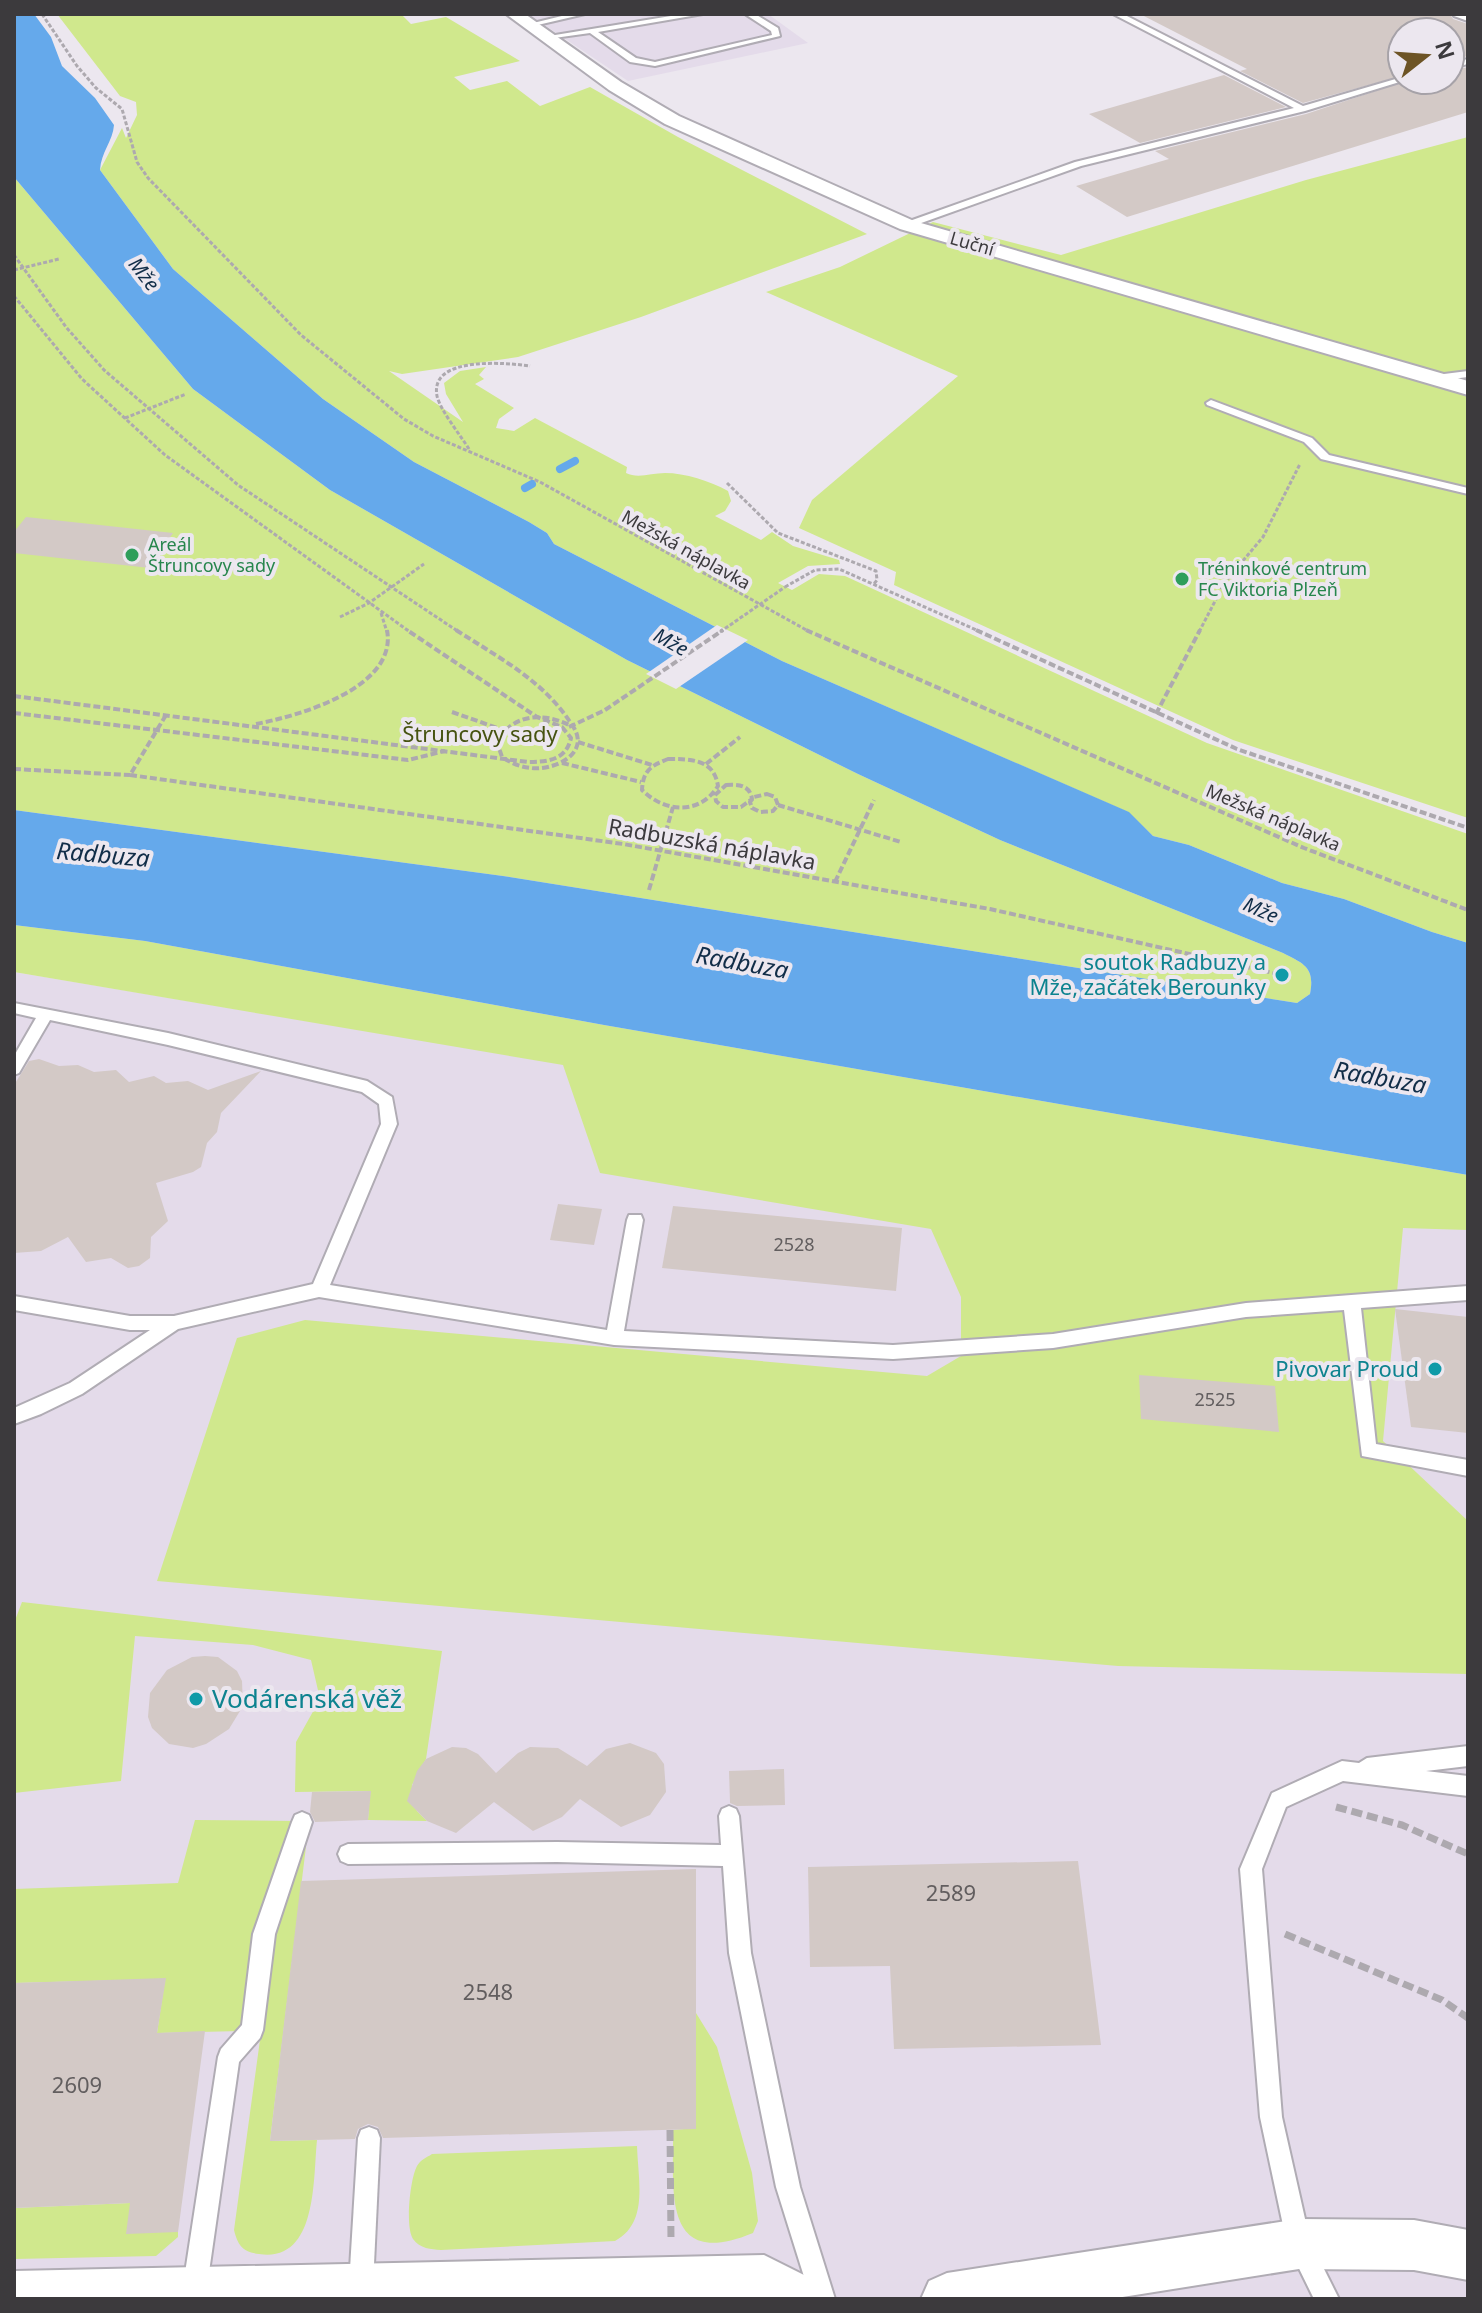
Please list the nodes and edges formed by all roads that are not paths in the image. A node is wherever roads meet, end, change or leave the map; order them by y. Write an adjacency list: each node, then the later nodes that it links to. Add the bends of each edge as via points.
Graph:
1 (581, 14): 7 (lane)
2 (699, 14): 8 (lane)
3 (749, 14): 8 (lane, via 775,30 776,36 655,64 633,60)
4 (1117, 14): 11 (lane)
5 (1457, 14): 6 (lane)
6 (1468, 19)
7 (521, 20): 9 (street, Luční)
8 (592, 31): 9 (lane)
9 (547, 37): 12 (street, Luční, via 672,120)
10 (1386, 85): 11 (lane)
11 (1302, 109): 12 (lane, via 1078,164)
12 (907, 225): 14 (street, Luční)
13 (1468, 374): 14 (lane)
14 (1436, 378): 15 (street, Luční)
15 (1468, 388)
16 (1211, 403): 17 (lane, via 1308,440 1325,457)
17 (1468, 491)
18 (14, 1008): 19 (lane)
19 (46, 1014): 20 (lane); 22 (lane, via 183,1042 379,1093 386,1101 389,1124)
20 (14, 1069)
21 (635, 1220): 27 (lane)
22 (319, 1290): 26 (lane); 27 (lane)
23 (1468, 1293): 25 (lane)
24 (14, 1303): 26 (lane, via 130,1323)
25 (1352, 1303): 27 (lane, via 1246,1310 1053,1341 893,1352); 29 (lane, via 1368,1450)
26 (174, 1323): 28 (lane, via 93,1377)
27 (614, 1338)
28 (14, 1416)
29 (1468, 1468)
30 (1468, 1756): 31 (lane)
31 (1342, 1771): 32 (lane); 38 (lane, via 1279,1800 1251,1869 1271,2117)
32 (1468, 1786)
33 (729, 1816): 36 (lane)
34 (302, 1822): 41 (lane, via 264,1934 252,2030 229,2057)
35 (348, 1854): 36 (lane)
36 (732, 1856): 44 (lane, via 740,1953 788,2187)
37 (369, 2138): 40 (lane)
38 (1299, 2244): 39 (street, via 1414,2245); 45 (street); 46 (lane)
39 (1468, 2255)
40 (361, 2289): 41 (street); 43 (street, via 764,2280)
41 (195, 2292): 42 (street)
42 (14, 2297)
43 (798, 2299)
44 (823, 2299)
45 (947, 2299)
46 (1327, 2299)

